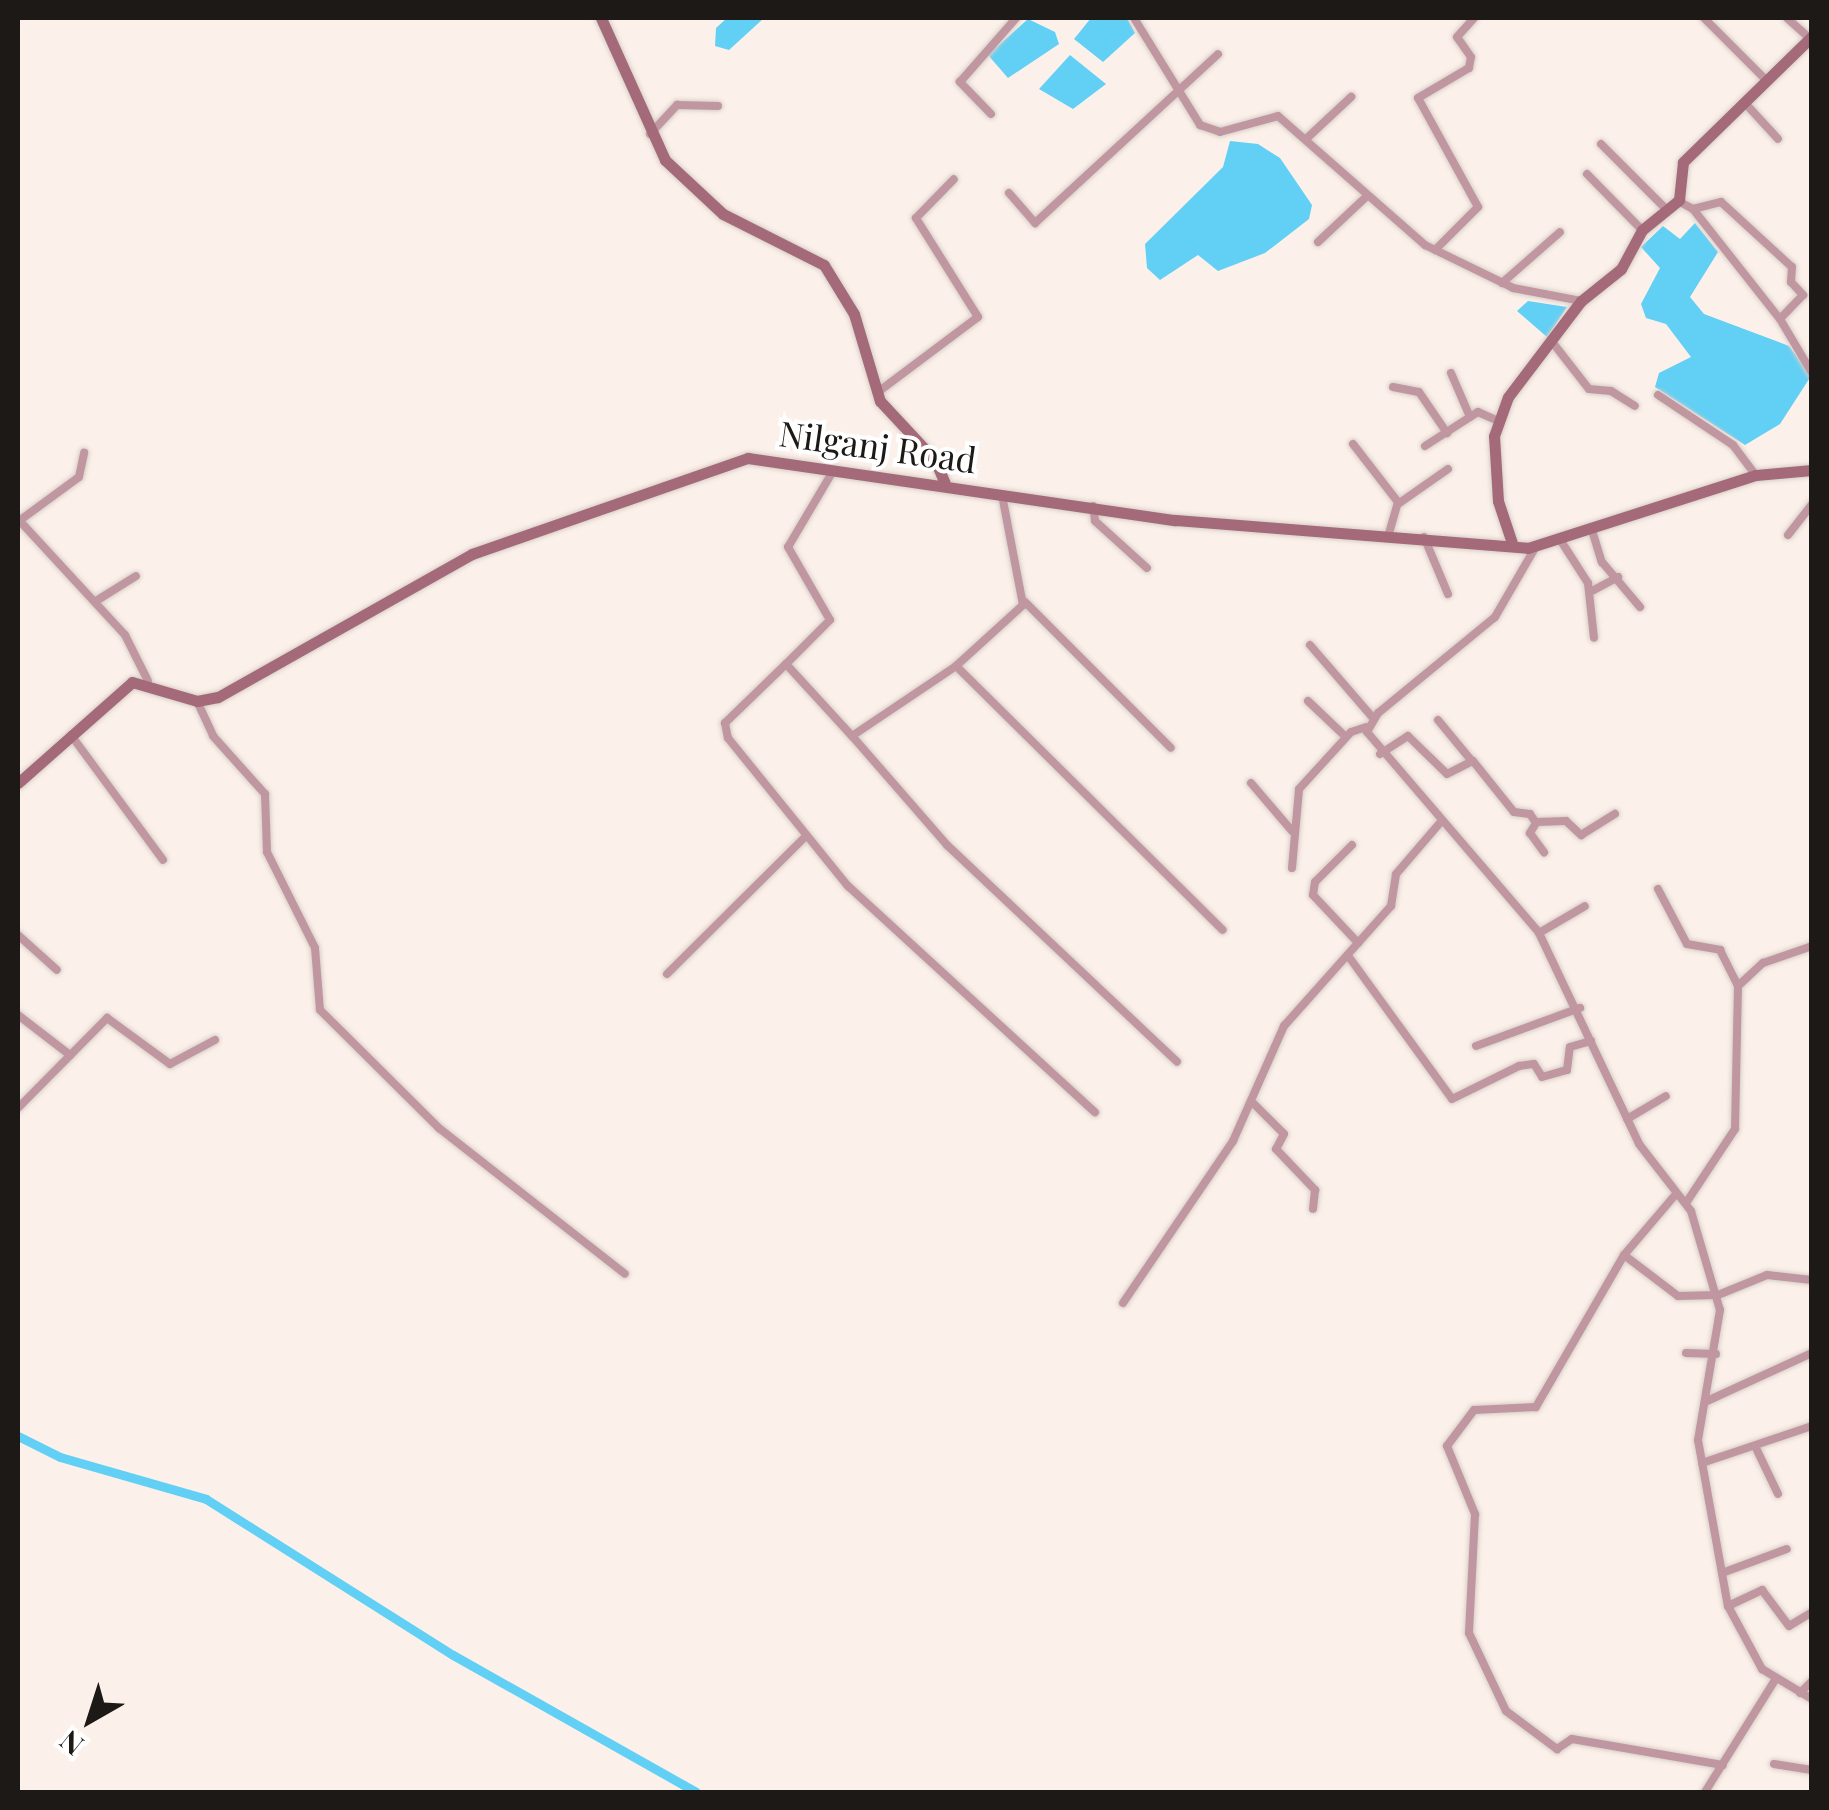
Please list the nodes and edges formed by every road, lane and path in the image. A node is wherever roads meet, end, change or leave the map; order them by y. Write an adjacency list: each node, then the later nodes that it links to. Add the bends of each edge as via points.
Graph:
1 (601, 18): 15 (street)
2 (1016, 18): 14 (street, via 960,82)
3 (1134, 18): 10 (street)
4 (1474, 18): 29 (street, via 1457,37 1472,57 1469,68 1418,98 1478,207)
5 (1704, 18): 9 (street)
6 (1787, 18): 7 (street)
7 (1810, 37): 9 (street)
8 (1218, 54): 10 (street)
9 (1766, 80): 12 (street)
10 (1179, 88): 16 (street, via 1188,113 1208,130 1275,115); 21 (street, via 1035,223)
11 (1351, 98): 16 (street)
12 (1743, 101): 17 (street); 23 (street, via 1683,162)
13 (718, 106): 15 (street, via 677,105)
14 (991, 114)
15 (649, 136): 37 (street, via 703,200 824,265 854,314)
16 (1306, 139): 22 (street)
17 (1778, 139)
18 (1600, 144): 24 (street)
19 (1588, 174): 26 (street)
20 (954, 178): 37 (street, via 916,217 978,317)
21 (1010, 193)
22 (1366, 197): 28 (street); 29 (street)
23 (1678, 202): 24 (street); 25 (street)
24 (1665, 208): 26 (street)
25 (1693, 209): 32 (street); 32 (street, via 1719,202 1791,266 1791,282 1803,295)
26 (1642, 230): 31 (street, via 1617,274)
27 (1560, 232): 30 (street)
28 (1318, 242)
29 (1436, 250): 30 (street)
30 (1502, 283): 31 (street)
31 (1581, 301): 33 (street)
32 (1780, 318): 35 (street)
33 (1553, 344): 39 (street, via 1588,389 1611,390); 41 (street)
34 (1451, 373): 40 (street)
35 (1812, 373)
36 (1394, 387): 42 (street, via 1419,392)
37 (878, 392): 50 (street)
38 (1658, 396): 49 (street, via 1733,445)
39 (1635, 406)
40 (1470, 417): 41 (street, via 1482,412); 42 (street)
41 (1496, 420): 61 (street, via 1498,500)
42 (1447, 433): 44 (street)
43 (1353, 444): 53 (street)
44 (1425, 446)
45 (84, 453): 55 (street, via 79,477)
46 (835, 466): 50 (street, Nilganj Road); 73 (street, via 788,546 830,620); 77 (street, Nilganj Road, via 740,460 495,546)
47 (1448, 469): 53 (street)
48 (1812, 470): 49 (street, Nilganj Road)
49 (1756, 475): 56 (street, Nilganj Road)
50 (945, 483): 51 (street, Nilganj Road)
51 (1001, 490): 52 (street, Nilganj Road); 69 (street)
52 (1093, 504): 57 (street, Nilganj Road, via 1175,520); 63 (street, via 1095,521)
53 (1398, 504): 57 (street)
54 (1812, 504): 58 (street)
55 (18, 520): 68 (street)
56 (1590, 526): 60 (street, Nilganj Road); 65 (street, via 1602,562)
57 (1389, 534): 59 (street, Nilganj Road)
58 (1788, 536)
59 (1424, 537): 61 (street, Nilganj Road); 67 (street)
60 (1561, 542): 62 (street, Nilganj Road); 66 (street)
61 (1513, 546): 62 (street, Nilganj Road)
62 (1535, 548): 78 (street, via 1495,617)
63 (1147, 568)
64 (136, 576): 68 (street)
65 (1618, 577): 66 (street); 70 (street)
66 (1590, 592): 71 (street, via 1587,624)
67 (1448, 594)
68 (96, 601): 75 (street, via 137,651)
69 (1024, 602): 74 (street); 84 (street)
70 (1640, 607)
71 (1594, 638)
72 (1310, 646): 78 (street)
73 (786, 664): 82 (street); 93 (street, via 724,726)
74 (956, 666): 82 (street); 100 (street)
75 (148, 681): 77 (street); 81 (street, via 118,690)
76 (1308, 700): 83 (street)
77 (198, 701): 125 (street, via 213,736 264,794 269,861 314,948 320,1010 439,1128)
78 (1373, 718): 80 (street)
79 (1438, 720): 86 (street)
80 (1366, 727): 83 (street); 85 (street)
81 (71, 735): 87 (street); 96 (street)
82 (852, 736): 115 (street, via 947,846)
83 (1346, 737): 92 (street, via 1300,790)
84 (1171, 748)
85 (1380, 754): 86 (street, via 1408,736 1448,774); 91 (street)
86 (1471, 760): 90 (street, via 1514,812)
87 (18, 783)
88 (1252, 784): 92 (street)
89 (1615, 814): 90 (street, via 1581,836 1566,821)
90 (1536, 822): 95 (street, via 1530,833)
91 (1439, 824): 101 (street); 103 (street, via 1396,874 1395,900)
92 (1292, 831): 97 (street)
93 (804, 838): 107 (street); 119 (street)
94 (1352, 844): 103 (street, via 1316,882 1313,895)
95 (1544, 852)
96 (163, 860)
97 (1292, 868)
98 (1658, 889): 108 (street, via 1687,944 1718,948)
99 (1585, 906): 101 (street)
100 (1223, 930)
101 (1539, 933): 109 (street)
102 (18, 935): 106 (street)
103 (1358, 943): 105 (street)
104 (1812, 946): 108 (street, via 1763,962)
105 (1349, 957): 112 (street, via 1452,1099 1520,1066 1534,1064 1543,1077 1567,1070 1570,1047); 117 (street, via 1284,1026)
106 (57, 970)
107 (667, 974)
108 (1738, 986): 122 (street, via 1736,1129)
109 (1580, 1008): 112 (street); 113 (street)
110 (18, 1015): 114 (street)
111 (216, 1040): 114 (street, via 170,1064 109,1017)
112 (1591, 1041): 120 (street)
113 (1476, 1046)
114 (70, 1055): 118 (street)
115 (1178, 1062)
116 (1666, 1096): 120 (street)
117 (1254, 1104): 123 (street, via 1284,1134 1276,1149 1315,1190); 128 (street)
118 (18, 1108)
119 (1095, 1112)
120 (1627, 1118): 121 (street)
121 (1676, 1194): 122 (street); 124 (street)
122 (1686, 1203): 127 (street)
123 (1313, 1209)
124 (1624, 1255): 127 (street, via 1676,1296); 146 (street, via 1536,1407 1474,1410 1450,1435 1448,1450 1474,1514 1469,1633 1500,1705 1553,1748 1572,1739)
125 (624, 1274)
126 (1812, 1280): 127 (street, via 1766,1275)
127 (1718, 1294): 130 (street)
128 (1123, 1303)
129 (1686, 1353): 130 (street)
130 (1716, 1354): 132 (street)
131 (1812, 1354): 132 (street)
132 (1707, 1401): 135 (street)
133 (1812, 1426): 134 (street)
134 (1755, 1446): 135 (street); 136 (street)
135 (1702, 1463): 138 (street)
136 (1778, 1494)
137 (1787, 1549): 138 (street)
138 (1722, 1573): 139 (street)
139 (1728, 1606): 140 (street, via 1762,1590 1789,1626); 141 (street, via 1748,1650)
140 (1812, 1612)
141 (1775, 1680): 143 (street); 146 (street)
142 (1812, 1681): 143 (street)
143 (1800, 1693): 144 (street)
144 (1812, 1699)
145 (1774, 1764): 147 (street)
146 (1723, 1765): 148 (street)
147 (1812, 1770)
148 (1705, 1792)

